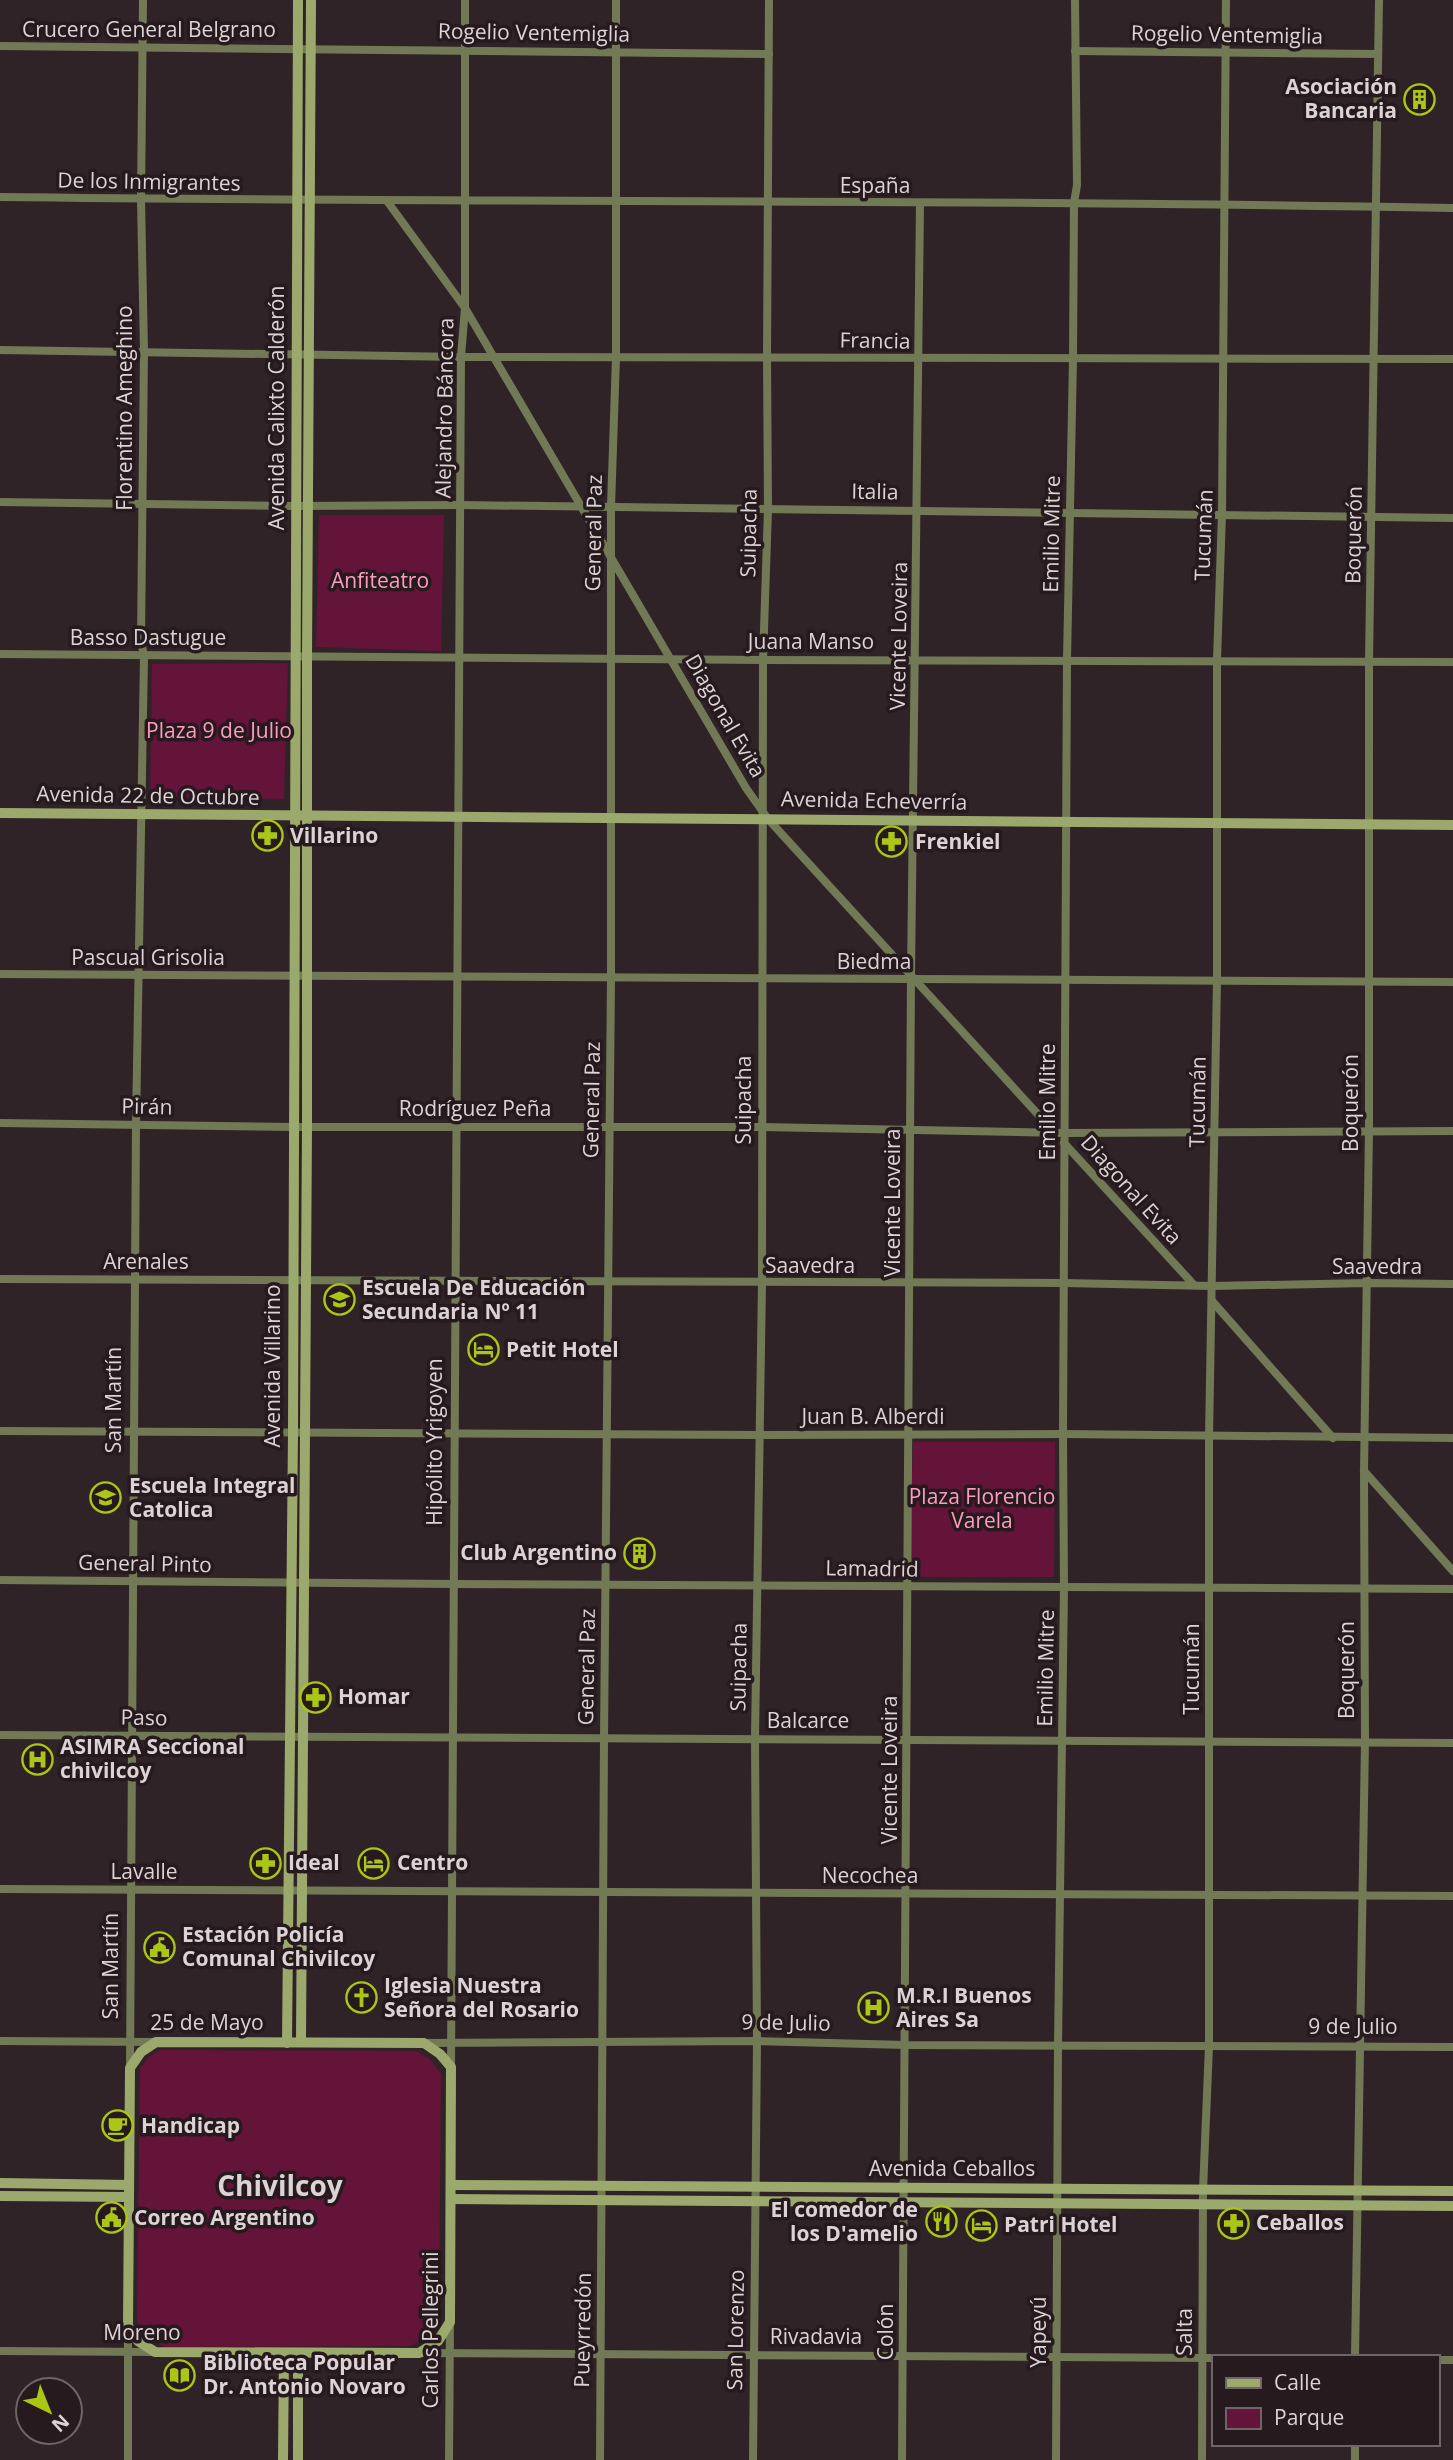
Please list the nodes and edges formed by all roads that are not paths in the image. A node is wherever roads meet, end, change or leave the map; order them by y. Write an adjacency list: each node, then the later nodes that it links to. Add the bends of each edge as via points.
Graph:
1 (144, 0): 11 (street, Florentino Ameghino)
2 (299, 0): 12 (main road, Avenida Calixto Calderón)
3 (311, 0): 13 (main road, Avenida Calixto Calderón)
4 (465, 0): 14 (street, Alejandro Báncora)
5 (616, 0): 16 (street, General Paz)
6 (769, 0): 18 (street, Suipacha)
7 (1075, 0): 15 (street, Emilio Mitre)
8 (1226, 0): 17 (street, Tucumán)
9 (1378, 0): 19 (street, Boquerón)
10 (0, 47): 11 (street, Crucero General Belgrano)
11 (143, 48): 12 (street, Crucero General Belgrano); 21 (street, Florentino Ameghino)
12 (298, 48): 13 (street, Rogelio Ventemiglia); 22 (main road, Avenida Calixto Calderón)
13 (311, 49): 14 (street, Rogelio Ventemiglia); 23 (main road, Avenida Calixto Calderón)
14 (464, 50): 16 (street, Rogelio Ventemiglia); 25 (street, Alejandro Báncora)
15 (1075, 51): 17 (street, Rogelio Ventemiglia); 29 (street, Emilio Mitre)
16 (616, 52): 18 (street, Rogelio Ventemiglia); 26 (street, General Paz)
17 (1226, 53): 19 (street, Rogelio Ventemiglia); 30 (street, Tucumán)
18 (769, 54): 27 (street, Suipacha)
19 (1378, 54): 31 (street, Boquerón)
20 (0, 198): 21 (street, De los Inmigrantes)
21 (141, 199): 22 (street, De los Inmigrantes); 35 (street, Florentino Ameghino)
22 (297, 201): 23 (street, España); 36 (main road, Avenida Calixto Calderón)
23 (310, 201): 24 (street, España); 37 (main road, Avenida Calixto Calderón)
24 (387, 201): 25 (street, España); 33 (street, Diagonal Evita)
25 (465, 201): 26 (street, España); 33 (street, Alejandro Báncora)
26 (616, 202): 27 (street, España); 40 (street, General Paz)
27 (767, 202): 28 (street, España); 41 (street, Suipacha)
28 (920, 204): 29 (street, España); 43 (street, Vicente Loveira)
29 (1074, 204): 30 (street, España); 44 (street, Emilio Mitre)
30 (1225, 205): 31 (street, España); 45 (street, Tucumán)
31 (1375, 207): 32 (street, España); 42 (street, Boquerón)
32 (1453, 208)
33 (465, 308): 38 (street, Diagonal Evita); 39 (street, Alejandro Báncora)
34 (0, 350): 35 (street, Francia)
35 (144, 351): 36 (street, Francia); 48 (street, Florentino Ameghino)
36 (296, 354): 37 (street, Francia); 51 (main road, Avenida Calixto Calderón)
37 (310, 354): 39 (street, Francia); 49 (main road, Avenida Calixto Calderón)
38 (494, 356): 39 (street, Francia); 40 (street, Francia); 52 (street, Diagonal Evita)
39 (461, 357): 50 (street, Alejandro Báncora)
40 (616, 357): 41 (street, Francia); 53 (street, General Paz)
41 (767, 357): 43 (street, Francia); 54 (street, Suipacha)
42 (1374, 358): 45 (street, Francia); 46 (street, Francia); 58 (street, Boquerón)
43 (918, 359): 44 (street, Francia); 55 (street, Vicente Loveira)
44 (1073, 359): 45 (street, Francia); 56 (street, Emilio Mitre)
45 (1224, 359): 57 (street, Tucumán)
46 (1453, 359)
47 (0, 502): 48 (street, Italia)
48 (141, 504): 51 (street, Italia); 62 (street, Florentino Ameghino)
49 (309, 505): 50 (street, Italia); 51 (street, Italia); 63 (main road, Avenida Calixto Calderón)
50 (461, 505): 52 (street, Italia); 64 (street, Alejandro Báncora)
51 (297, 506): 63 (main road, Avenida Calixto Calderón)
52 (582, 506): 53 (street, Italia); 60 (street, Diagonal Evita)
53 (611, 507): 54 (street, Italia); 60 (street, General Paz)
54 (768, 509): 55 (street, Italia); 67 (street, Suipacha)
55 (918, 510): 56 (street, Italia); 68 (street, Vicente Loveira)
56 (1070, 512): 57 (street, Italia); 69 (street, Emilio Mitre)
57 (1222, 514): 58 (street, Italia); 70 (street, Tucumán)
58 (1372, 516): 59 (street, Italia); 71 (street, Boquerón)
59 (1453, 518)
60 (611, 556): 65 (street, General Paz); 66 (street, Diagonal Evita)
61 (0, 654): 62 (street, Basso Dastugue)
62 (144, 656): 63 (street, Basso Dastugue); 74 (street, Florentino Ameghino)
63 (301, 656): 64 (street, Juana Manso); 75 (main road, Avenida Calixto Calderón)
64 (460, 658): 65 (street, Juana Manso); 77 (street, Alejandro Báncora)
65 (611, 659): 66 (street, Juana Manso); 78 (street, General Paz)
66 (672, 659): 67 (street, Juana Manso); 76 (street, Diagonal Evita)
67 (763, 660): 68 (street, Juana Manso); 76 (street, Suipacha)
68 (917, 660): 69 (street, Juana Manso); 79 (street, Vicente Loveira)
69 (1067, 660): 70 (street, Juana Manso); 80 (street, Emilio Mitre)
70 (1217, 660): 71 (street, Juana Manso); 81 (street, Tucumán)
71 (1370, 661): 72 (street, Juana Manso); 82 (street, Boquerón)
72 (1453, 662)
73 (0, 813): 74 (main road, Avenida 22 de Octubre)
74 (140, 816): 75 (main road, Avenida 22 de Octubre); 85 (street, San Martín)
75 (301, 816): 77 (main road, Avenida Echeverría); 86 (main road, Avenida Villarino); 87 (main road, Avenida Villarino)
76 (764, 816): 78 (main road, Avenida Echeverría); 79 (main road, Avenida Echeverría); 90 (street, Suipacha); 91 (street, Diagonal Evita)
77 (458, 817): 78 (main road, Avenida Echeverría); 88 (street, Hipólito Yrigoyen)
78 (612, 818): 89 (street, General Paz)
79 (915, 821): 80 (main road, Avenida Echeverría); 91 (street, Vicente Loveira)
80 (1066, 822): 81 (main road, Avenida Echeverría); 93 (street, Emilio Mitre)
81 (1216, 823): 82 (main road, Avenida Echeverría); 92 (street, Tucumán)
82 (1370, 824): 83 (main road, Avenida Echeverría); 94 (street, Boquerón)
83 (1453, 825)
84 (0, 974): 85 (street, Pascual Grisolia)
85 (138, 975): 86 (street, Pascual Grisolia); 97 (street, San Martín)
86 (295, 976): 87 (street, Biedma); 99 (main road, Avenida Villarino)
87 (307, 976): 88 (street, Biedma); 98 (main road, Avenida Villarino)
88 (457, 976): 89 (street, Biedma); 100 (street, Hipólito Yrigoyen)
89 (611, 977): 90 (street, Biedma); 101 (street, General Paz)
90 (762, 978): 91 (street, Biedma); 102 (street, Suipacha)
91 (913, 978): 93 (street, Biedma); 103 (street, Vicente Loveira); 107 (street, Diagonal Evita)
92 (1217, 980): 93 (street, Biedma); 94 (street, Biedma); 104 (street, Tucumán)
93 (1066, 981): 108 (street, Emilio Mitre)
94 (1369, 982): 95 (street, Biedma); 105 (street, Boquerón)
95 (1453, 982)
96 (0, 1124): 97 (street, Pirán)
97 (136, 1124): 99 (street, Pirán); 111 (street, San Martín)
98 (307, 1126): 99 (street, Rodríguez Peña); 100 (street, Rodríguez Peña); 113 (main road, Avenida Villarino)
99 (294, 1127): 112 (main road, Avenida Villarino)
100 (457, 1127): 101 (street, Rodríguez Peña); 114 (street, Hipólito Yrigoyen)
101 (610, 1127): 102 (street, Rodríguez Peña); 115 (street, General Paz)
102 (762, 1127): 103 (street, Rodríguez Peña); 116 (street, Suipacha)
103 (911, 1129): 107 (street, Rodríguez Peña); 117 (street, Vicente Loveira)
104 (1215, 1130): 105 (street, Rodríguez Peña); 108 (street, Rodríguez Peña); 122 (street, Tucumán)
105 (1369, 1130): 106 (street, Rodríguez Peña); 119 (street, Boquerón)
106 (1453, 1131)
107 (1054, 1132): 108 (street, Rodríguez Peña); 109 (street, Diagonal Evita)
108 (1066, 1133): 109 (street, Emilio Mitre)
109 (1066, 1144): 118 (street, Emilio Mitre); 121 (street, Diagonal Evita)
110 (0, 1279): 111 (street, Arenales)
111 (134, 1280): 112 (street, Arenales); 125 (street, San Martín)
112 (293, 1280): 113 (street, Saavedra); 126 (main road, Avenida Villarino)
113 (306, 1280): 114 (street, Saavedra); 127 (main road, Avenida Villarino)
114 (456, 1281): 115 (street, Saavedra); 128 (street, Hipólito Yrigoyen)
115 (608, 1283): 116 (street, Saavedra); 129 (street, General Paz)
116 (762, 1283): 117 (street, Saavedra); 132 (street, Suipacha)
117 (910, 1283): 118 (street, Saavedra); 130 (street, Vicente Loveira)
118 (1063, 1283): 121 (street, Saavedra); 131 (street, Emilio Mitre)
119 (1367, 1283): 120 (street, Saavedra); 122 (street, Saavedra); 135 (street, Boquerón)
120 (1453, 1284)
121 (1194, 1285): 122 (street, Saavedra)
122 (1212, 1286): 123 (street, Tucumán)
123 (1212, 1301): 133 (street, Tucumán); 134 (street)
124 (0, 1431): 125 (street, Juan B. Alberdi)
125 (133, 1432): 126 (street, Juan B. Alberdi); 140 (street, San Martín)
126 (293, 1433): 127 (street, Juan B. Alberdi); 141 (main road, Avenida Villarino)
127 (305, 1433): 128 (street, Juan B. Alberdi); 142 (main road, Avenida Villarino)
128 (454, 1434): 129 (street, Juan B. Alberdi); 143 (street, Hipólito Yrigoyen)
129 (607, 1434): 132 (street, Juan B. Alberdi); 144 (street, General Paz)
130 (908, 1434): 131 (street, Juan B. Alberdi); 132 (street, Juan B. Alberdi); 146 (street, Vicente Loveira)
131 (1063, 1434): 133 (street, Juan B. Alberdi); 147 (street, Emilio Mitre)
132 (758, 1435): 145 (street, Suipacha)
133 (1209, 1437): 134 (street, Juan B. Alberdi); 148 (street, Tucumán)
134 (1333, 1438): 135 (street, Juan B. Alberdi)
135 (1366, 1438): 136 (street, Juan B. Alberdi); 137 (street, Boquerón)
136 (1453, 1438)
137 (1364, 1471): 138 (street); 149 (street, Boquerón)
138 (1453, 1571)
139 (0, 1580): 140 (street, General Pinto)
140 (133, 1582): 141 (street, General Pinto); 152 (street, San Martín)
141 (290, 1583): 142 (street, Lamadrid); 153 (main road, Avenida Villarino)
142 (305, 1583): 143 (street, Lamadrid); 154 (main road, Avenida Villarino)
143 (453, 1584): 144 (street, Lamadrid); 157 (street, Hipólito Yrigoyen)
144 (605, 1585): 145 (street, Lamadrid); 155 (street, General Paz)
145 (758, 1585): 146 (street, Lamadrid); 156 (street, Suipacha)
146 (908, 1587): 147 (street, Lamadrid); 158 (street, Vicente Loveira)
147 (1064, 1587): 148 (street, Lamadrid); 159 (street, Emilio Mitre)
148 (1210, 1587): 149 (street, Lamadrid); 160 (street, Tucumán)
149 (1364, 1588): 150 (street, Lamadrid); 161 (street, Boquerón)
150 (1453, 1589)
151 (0, 1735): 152 (street, Paso)
152 (132, 1736): 153 (street, Paso); 164 (street, San Martín)
153 (288, 1738): 154 (street, Balcarce); 165 (main road, Avenida Villarino)
154 (303, 1738): 157 (street, Balcarce); 166 (main road, Avenida Villarino)
155 (604, 1738): 156 (street, Balcarce); 157 (street, Balcarce); 168 (street, General Paz)
156 (755, 1738): 158 (street, Balcarce); 169 (street, Suipacha)
157 (453, 1739): 167 (street, Hipólito Yrigoyen)
158 (907, 1739): 159 (street, Balcarce); 170 (street, Vicente Loveira)
159 (1063, 1741): 160 (street, Balcarce); 171 (street, Emilio Mitre)
160 (1210, 1741): 161 (street, Balcarce); 172 (street, Tucumán)
161 (1365, 1741): 162 (street, Balcarce); 173 (street, Boquerón)
162 (1453, 1743)
163 (0, 1889): 164 (street, Lavalle)
164 (131, 1889): 165 (street, Lavalle); 176 (street, San Martín)
165 (288, 1889): 166 (street, Necochea); 181 (main road, Avenida Villarino)
166 (302, 1889): 167 (street, Necochea); 179 (main road, Avenida Villarino)
167 (452, 1892): 168 (street, Necochea); 180 (street, Hipólito Yrigoyen)
168 (604, 1893): 169 (street, Necochea); 183 (street, General Paz)
169 (756, 1893): 170 (street, Necochea); 177 (street, Suipacha)
170 (907, 1893): 171 (street, Necochea); 184 (street, Vicente Loveira)
171 (1059, 1895): 172 (street, Necochea); 185 (street, Emilio Mitre)
172 (1211, 1895): 173 (street, Necochea); 186 (street, Tucumán)
173 (1362, 1896): 174 (street, Necochea); 187 (street, Boquerón)
174 (1453, 1896)
175 (0, 2041): 176 (street, 25 de Mayo)
176 (130, 2041): 178 (street, 25 de Mayo); 190 (street, San Martín)
177 (757, 2041): 183 (street, 9 de Julio); 184 (street, 9 de Julio); 195 (street, Suipacha)
178 (156, 2042): 181 (main road, 25 de Mayo); 190 (main road, via 141,2052)
179 (301, 2042): 181 (main road, 9 de Julio); 182 (main road, 9 de Julio)
180 (451, 2042): 182 (street, 9 de Julio); 183 (street, 9 de Julio); 189 (street, Hipólito Yrigoyen)
181 (287, 2043)
182 (424, 2043): 189 (main road)
183 (602, 2043): 194 (street, General Paz)
184 (906, 2045): 185 (street, 9 de Julio); 196 (street, Vicente Loveira)
185 (1058, 2046): 186 (street, 9 de Julio); 197 (street, Emilio Mitre)
186 (1209, 2046): 187 (street, 9 de Julio); 198 (street, Tucumán)
187 (1361, 2047): 188 (street, 9 de Julio); 199 (street, Boquerón)
188 (1453, 2047)
189 (451, 2067): 193 (main road, Hipólito Yrigoyen)
190 (130, 2068): 192 (main road, San Martín)
191 (0, 2183): 192 (main road)
192 (129, 2185): 202 (main road, San Martín)
193 (451, 2185): 194 (main road, Avenida Ceballos); 203 (main road, Hipólito Yrigoyen)
194 (603, 2186): 195 (main road, Avenida Ceballos); 204 (street, General Paz)
195 (755, 2187): 196 (main road, Avenida Ceballos); 205 (street, Suipacha)
196 (904, 2188): 197 (main road, Avenida Ceballos); 206 (street, Vicente Loveira)
197 (1057, 2189): 198 (main road, Avenida Ceballos); 207 (street, Emilio Mitre)
198 (1203, 2190): 199 (main road, Avenida Ceballos); 208 (street, Tucumán)
199 (1356, 2191): 200 (main road, Avenida Ceballos); 209 (street, Boquerón)
200 (1453, 2191)
201 (0, 2196): 202 (main road)
202 (129, 2197): 212 (main road, San Martín)
203 (451, 2199): 204 (main road, Avenida Ceballos); 211 (main road, Carlos Pellegrini)
204 (603, 2200): 205 (main road, Avenida Ceballos); 220 (street, Pueyrredón)
205 (755, 2201): 206 (main road, Avenida Ceballos); 222 (street, San Lorenzo)
206 (904, 2203): 207 (main road, Avenida Ceballos); 223 (street, Colón)
207 (1057, 2204): 208 (main road, Avenida Ceballos); 224 (street, Yapeyú)
208 (1203, 2204): 209 (main road, Avenida Ceballos); 225 (street, Salta)
209 (1356, 2205): 210 (main road, Avenida Ceballos); 221 (street, Boquerón)
210 (1453, 2206)
211 (450, 2322): 218 (main road, via 438,2341); 219 (street, Carlos Pellegrini)
212 (128, 2326): 214 (street); 215 (main road, via 138,2341)
213 (0, 2351): 214 (street, Moreno)
214 (128, 2352): 215 (street, Moreno); 227 (street)
215 (155, 2352): 216 (main road, Moreno)
216 (284, 2353): 217 (main road, Rivadavia); 228 (main road)
217 (298, 2353): 218 (main road, Rivadavia); 229 (main road)
218 (419, 2353): 219 (street, Rivadavia)
219 (450, 2353): 220 (street, Rivadavia); 230 (street, Carlos Pellegrini)
220 (600, 2355): 222 (street, Rivadavia); 231 (street, Pueyrredón)
221 (1355, 2355)
222 (752, 2357): 223 (street, Rivadavia); 232 (street, San Lorenzo)
223 (904, 2357): 224 (street, Rivadavia); 233 (street, Colón)
224 (1056, 2358): 225 (street, Rivadavia); 234 (street, Yapeyú)
225 (1202, 2358): 226 (street, Rivadavia); 235 (street, Salta)
226 (1212, 2358)
227 (128, 2460)
228 (283, 2460)
229 (298, 2460)
230 (449, 2460)
231 (600, 2460)
232 (752, 2460)
233 (902, 2460)
234 (1056, 2460)
235 (1202, 2460)

